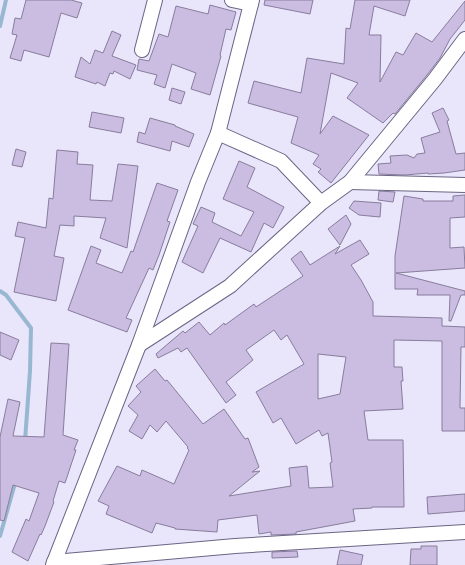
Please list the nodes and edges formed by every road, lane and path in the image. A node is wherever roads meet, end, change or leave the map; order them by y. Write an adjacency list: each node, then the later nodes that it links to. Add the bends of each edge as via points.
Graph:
1 (155, 0): 5 (street)
2 (232, 0): 3 (street)
3 (252, 2): 6 (street)
4 (465, 39): 7 (street)
5 (142, 50)
6 (218, 133): 9 (street, via 282,161); 10 (street)
7 (350, 182): 8 (street); 9 (street)
8 (465, 185)
9 (321, 203): 10 (street, via 230,286)
10 (139, 345): 12 (street)
11 (465, 532): 12 (street, via 235,546)
12 (54, 564)

